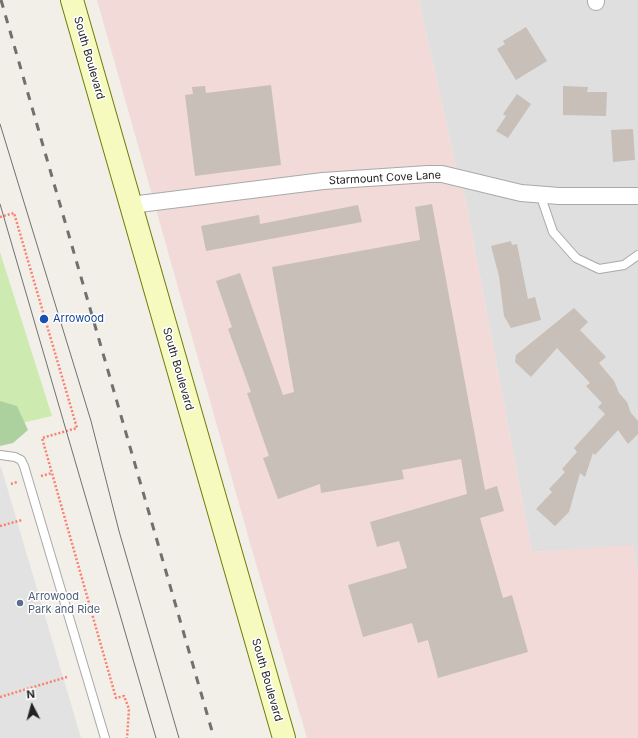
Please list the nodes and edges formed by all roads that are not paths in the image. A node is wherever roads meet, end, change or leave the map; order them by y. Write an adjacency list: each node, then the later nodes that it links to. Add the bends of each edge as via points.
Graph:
1 (72, 0): 4 (main road, South Boulevard)
2 (540, 194): 3 (street, Starmount Cove Lane); 4 (street, Starmount Cove Lane, via 509,190 442,174 428,174 323,181); 5 (lane, via 554,232 576,258 599,269 624,265)
3 (638, 196)
4 (130, 205): 8 (main road, South Boulevard)
5 (638, 255)
6 (0, 455): 7 (lane, via 15,457 21,460 24,466)
7 (105, 738)
8 (284, 738)

